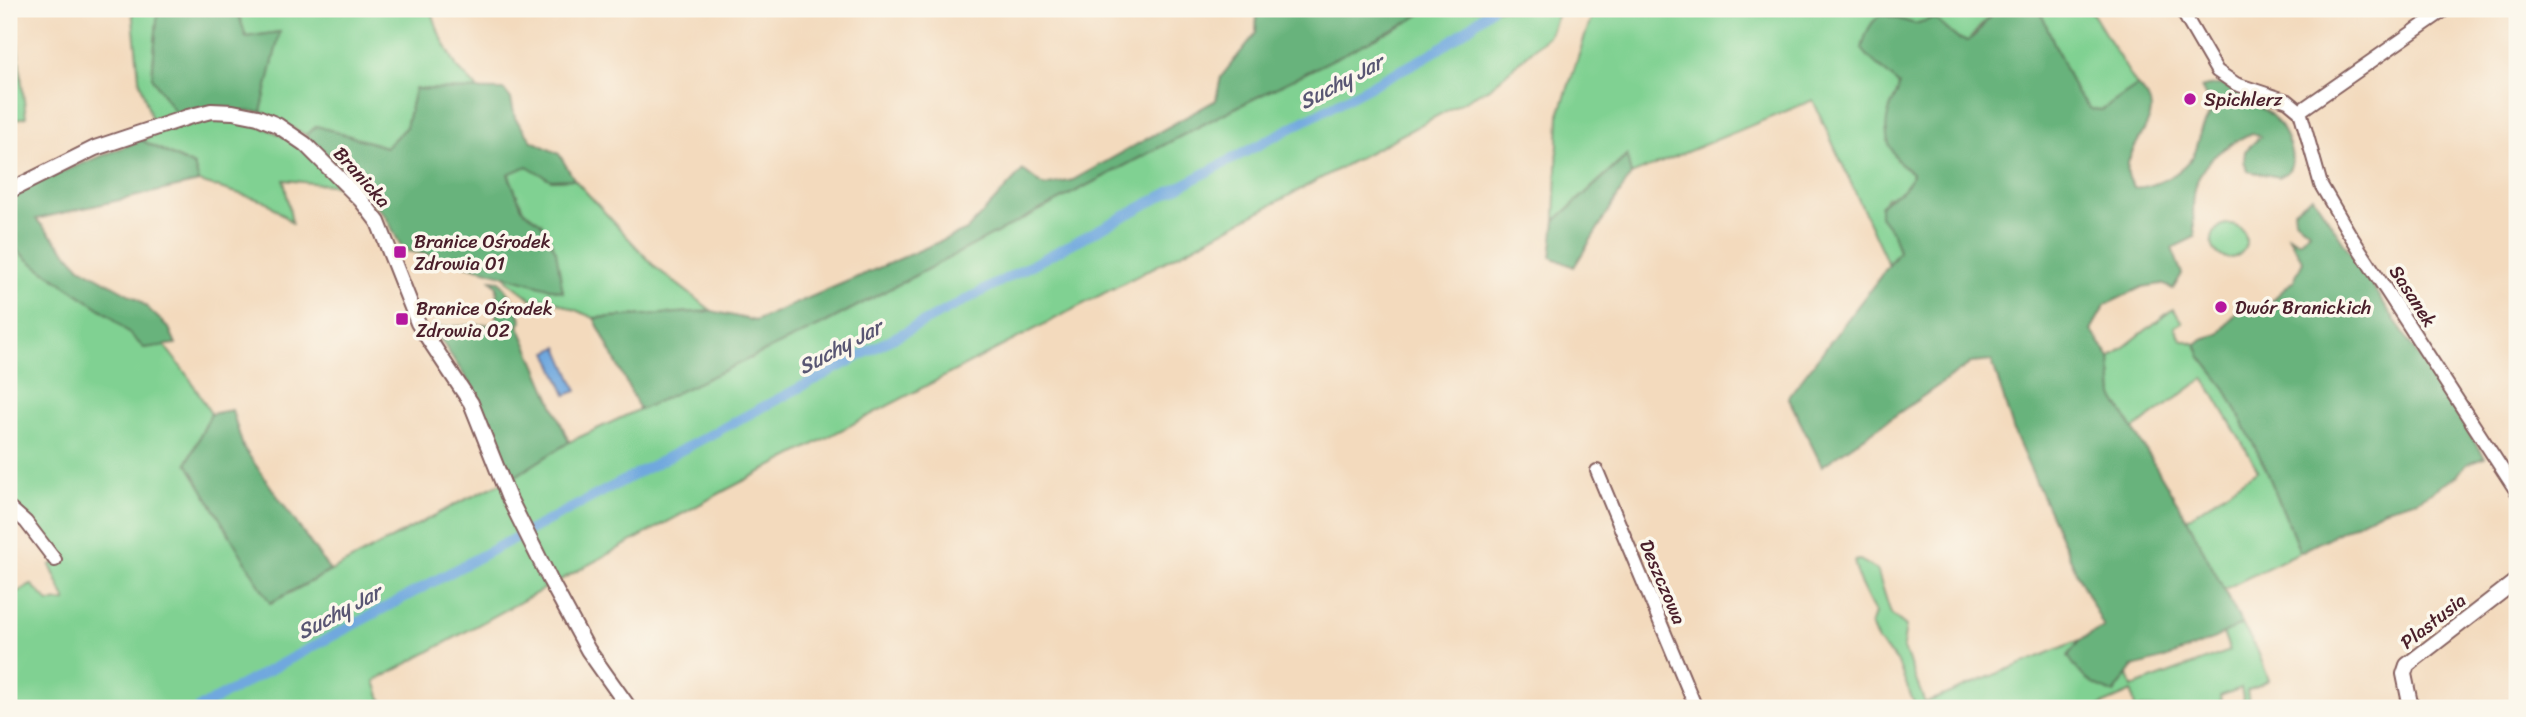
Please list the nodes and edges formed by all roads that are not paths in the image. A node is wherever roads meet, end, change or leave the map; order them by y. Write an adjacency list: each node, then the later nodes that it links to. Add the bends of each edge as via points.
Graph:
1 (2181, 9): 3 (street, via 2217,71 2235,84 2288,101)
2 (2446, 9): 3 (street)
3 (2300, 111): 6 (street, Sasanek, via 2321,185 2348,233)
4 (9, 191): 10 (street, Branicka, via 95,148 211,111 258,117 305,145 378,222 418,323 471,403 508,496 588,650)
5 (1597, 471): 11 (street, Deszczowa)
6 (2517, 492)
7 (9, 507): 8 (street)
8 (55, 560)
9 (2517, 580): 12 (street, Plastusia, via 2407,666 2404,674)
10 (629, 708)
11 (1696, 708)
12 (2411, 708)

